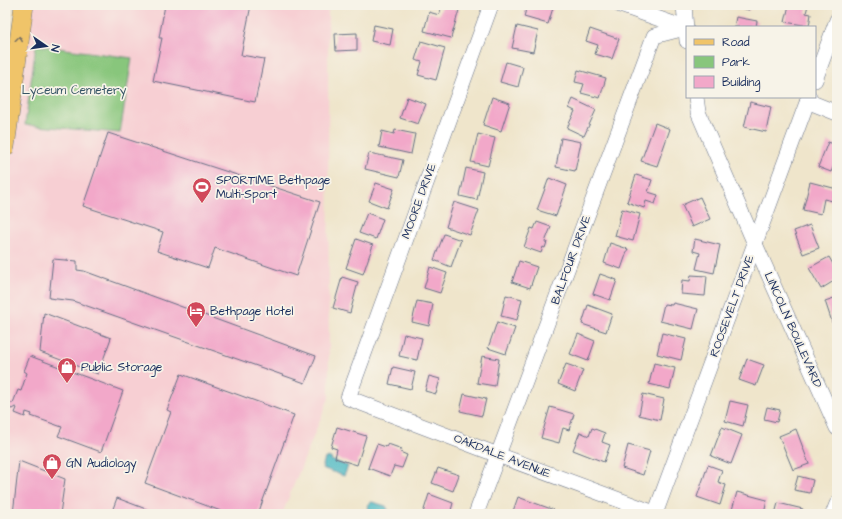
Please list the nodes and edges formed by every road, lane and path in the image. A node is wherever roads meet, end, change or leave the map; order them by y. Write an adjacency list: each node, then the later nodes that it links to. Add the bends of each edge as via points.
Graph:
1 (24, 5): 11 (main road, one-way to 1)
2 (491, 5): 13 (street, MOORE DRIVE)
3 (620, 5): 6 (street)
4 (684, 5): 6 (street)
5 (837, 20): 7 (street)
6 (686, 35): 15 (street, BALFOUR DRIVE, via 654,36)
7 (816, 77)
8 (696, 98): 12 (street, LINCOLN BOULEVARD, via 698,112)
9 (808, 99): 10 (street); 12 (street, ROOSEVELT DRIVE)
10 (837, 113)
11 (5, 147)
12 (755, 244): 14 (street, LINCOLN BOULEVARD); 18 (street, ROOSEVELT DRIVE)
13 (348, 398): 15 (street, OAKDALE AVENUE)
14 (837, 428)
15 (498, 455): 17 (street, BALFOUR DRIVE); 18 (street, OAKDALE AVENUE)
16 (837, 504): 19 (street)
17 (476, 514)
18 (656, 514)
19 (833, 514)

